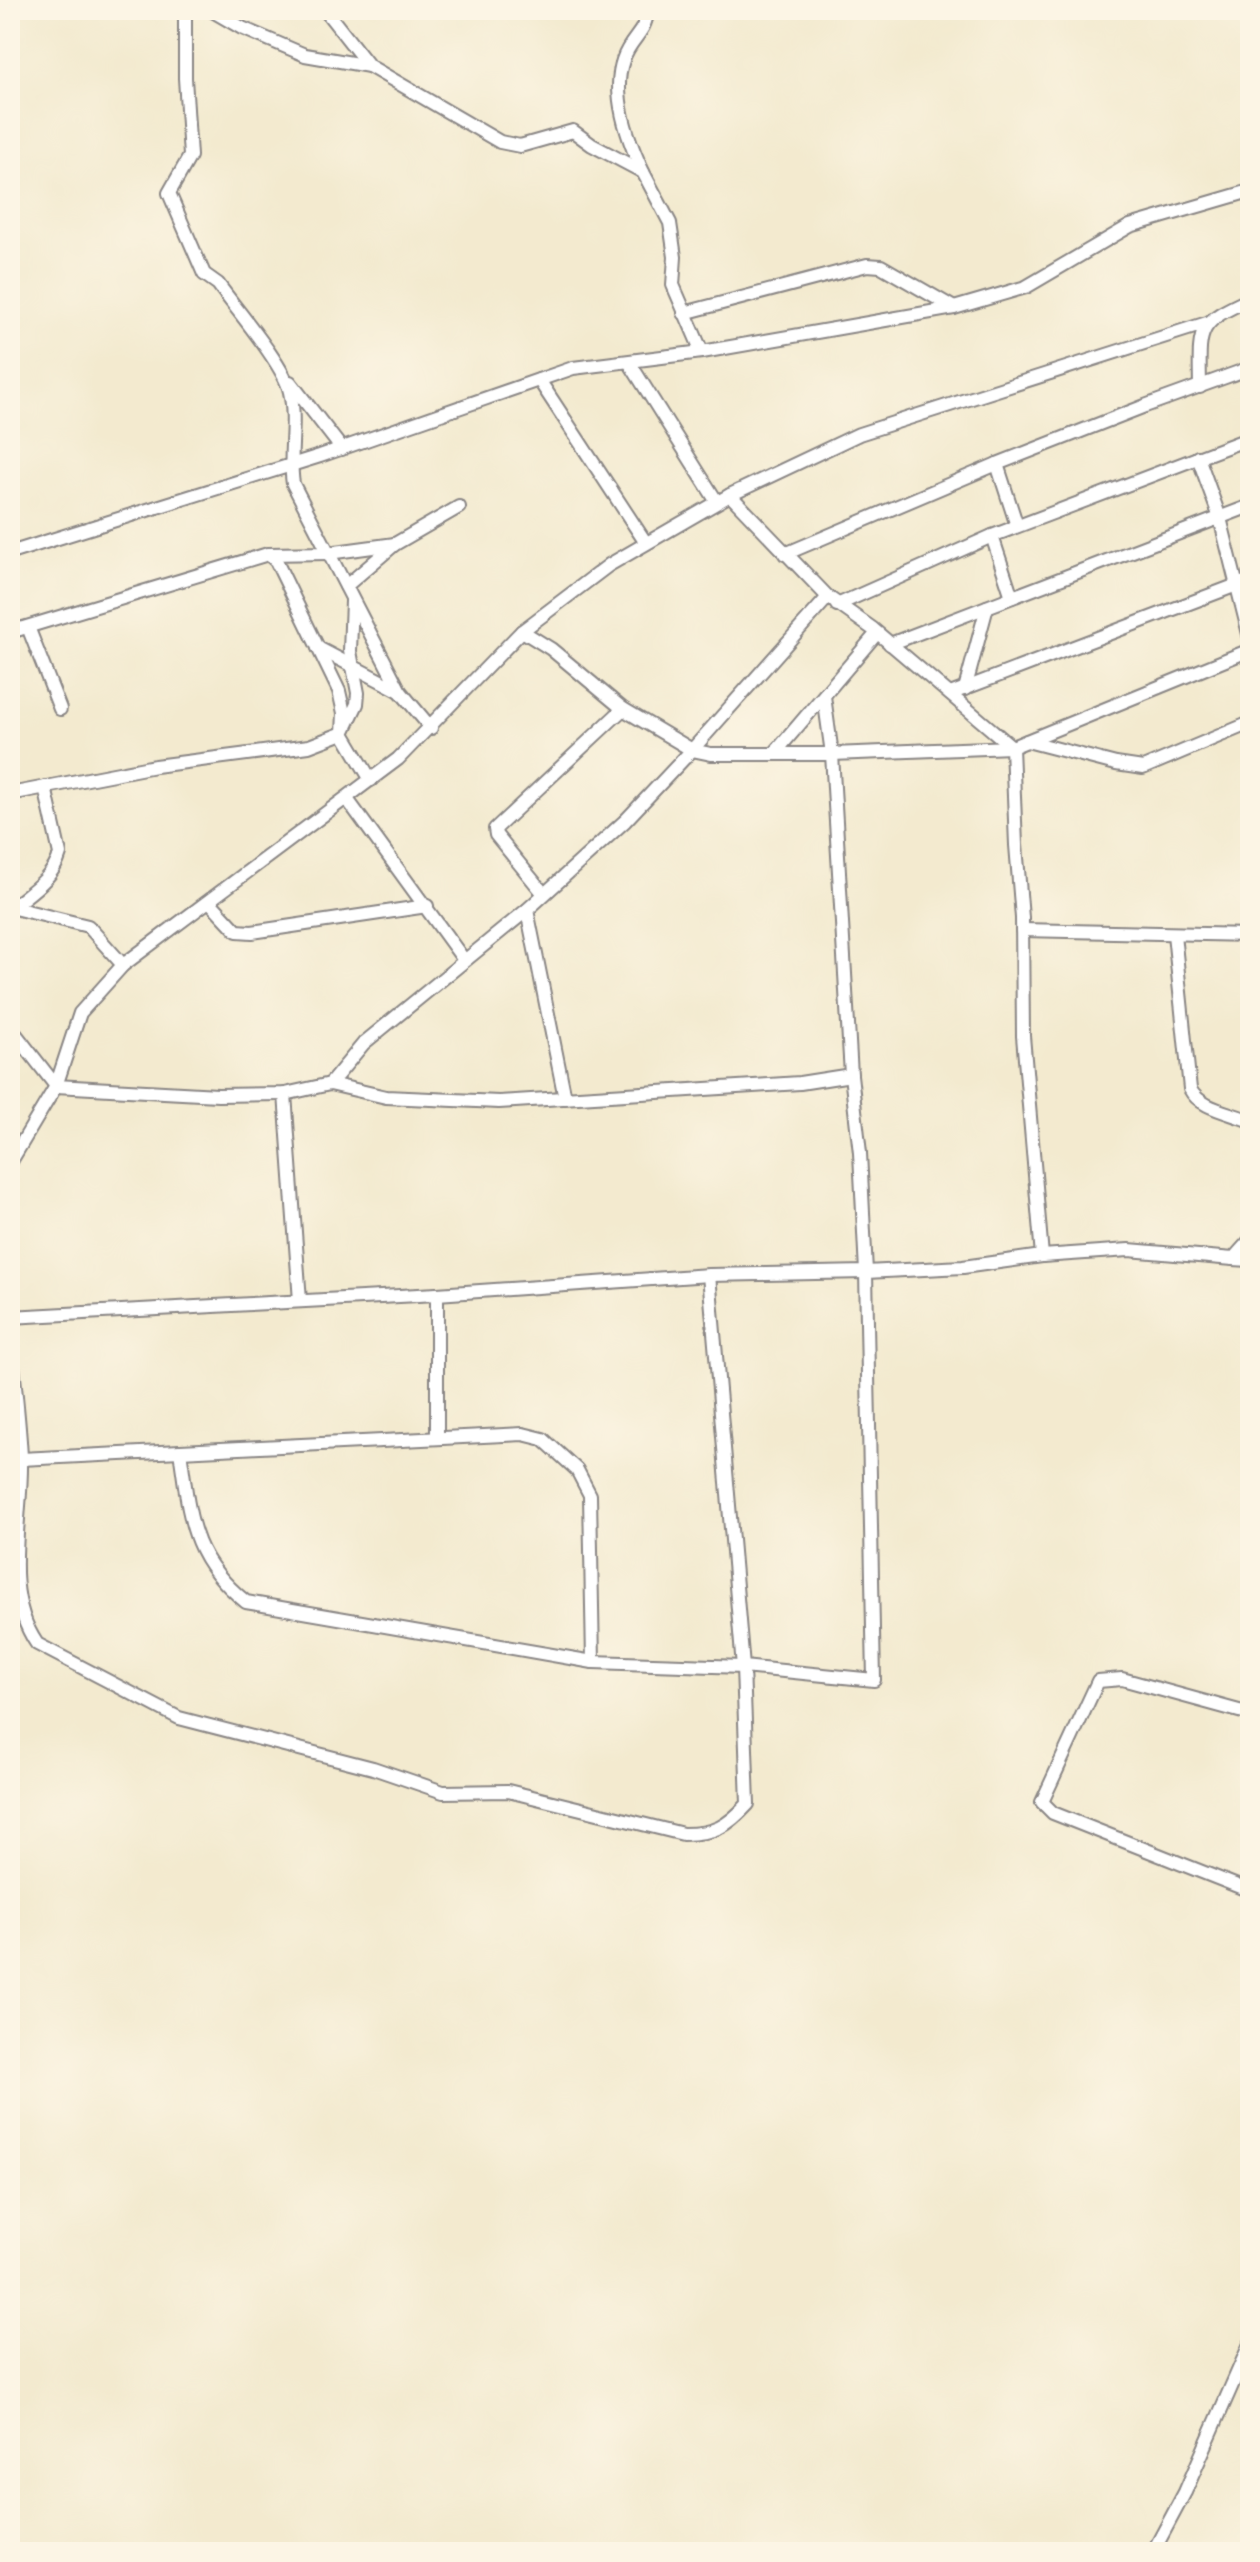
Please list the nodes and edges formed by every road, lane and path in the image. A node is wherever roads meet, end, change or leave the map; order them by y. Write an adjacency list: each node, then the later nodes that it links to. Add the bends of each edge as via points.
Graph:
1 (185, 10): 15 (street, via 190,156 169,193 204,274 218,284)
2 (211, 10): 5 (street, via 305,55)
3 (325, 10): 5 (street)
4 (648, 10): 6 (street, via 644,29 628,49 619,73 630,144)
5 (369, 66): 6 (street, via 500,142 520,146 573,131)
6 (643, 172): 10 (street, via 670,223 673,285)
7 (1250, 191): 9 (street, via 1130,226 1026,287)
8 (1250, 299): 11 (street)
9 (954, 308): 10 (street, via 881,266 867,265); 12 (street)
10 (684, 313): 12 (street)
11 (1207, 323): 17 (street, via 1201,341); 23 (street, via 859,434)
12 (702, 352): 13 (street)
13 (629, 362): 16 (street, via 573,368); 24 (street)
14 (1250, 368): 17 (street)
15 (282, 373): 19 (street); 22 (street, via 294,424)
16 (539, 380): 19 (street); 30 (street)
17 (1200, 387): 21 (street)
18 (1250, 438): 20 (street)
19 (342, 449): 22 (street)
20 (1198, 457): 27 (street); 28 (street)
21 (997, 464): 28 (street); 35 (street)
22 (290, 466): 32 (street); 33 (street, via 293,484)
23 (730, 495): 24 (street); 35 (street)
24 (717, 502): 30 (street)
25 (1250, 506): 27 (street)
26 (459, 507): 31 (street)
27 (1220, 518): 37 (street); 39 (street)
28 (1017, 526): 29 (street)
29 (992, 536): 39 (street); 40 (street)
30 (646, 543): 43 (street)
31 (395, 544): 33 (street); 38 (street)
32 (10, 553)
33 (328, 553): 34 (street); 38 (street)
34 (268, 554): 42 (street); 48 (street)
35 (785, 554): 40 (street)
36 (1250, 580): 37 (street)
37 (1235, 586): 46 (street); 51 (street)
38 (349, 592): 50 (street); 52 (street)
39 (1012, 597): 41 (street)
40 (833, 601): 45 (street); 62 (street)
41 (987, 607): 47 (street); 51 (street)
42 (28, 627): 44 (street); 55 (street)
43 (522, 631): 56 (street); 58 (street)
44 (10, 632)
45 (877, 633): 47 (street); 54 (street)
46 (1250, 638)
47 (890, 644): 53 (street)
48 (318, 648): 50 (street); 59 (street, via 339,691)
49 (1250, 650): 60 (street)
50 (353, 668): 52 (street); 59 (street, via 357,704)
51 (965, 689): 53 (street)
52 (400, 691): 58 (street)
53 (950, 694): 61 (street)
54 (824, 696): 63 (street); 64 (street)
55 (60, 709)
56 (623, 709): 62 (street); 69 (street, via 495,829)
57 (1250, 723): 60 (street, via 1143,768)
58 (431, 728): 65 (street)
59 (343, 733): 65 (street); 66 (street, via 309,746)
60 (1027, 741): 61 (street)
61 (1012, 747): 64 (street); 74 (street)
62 (692, 750): 63 (street); 69 (street, via 625,821)
63 (774, 754): 64 (street)
64 (832, 754): 80 (street)
65 (371, 780): 68 (street)
66 (45, 787): 67 (street); 72 (street, via 60,854 57,865)
67 (10, 794)
68 (347, 799): 70 (street); 71 (street)
69 (544, 894): 73 (street)
70 (210, 902): 71 (street, via 237,931 252,932); 78 (street)
71 (427, 906): 77 (street)
72 (10, 907): 78 (street, via 88,926)
73 (527, 910): 77 (street); 84 (street)
74 (1022, 930): 75 (street); 88 (street, via 1023,1036)
75 (1174, 934): 76 (street); 85 (street, via 1190,1089 1207,1105)
76 (1250, 935)
77 (464, 960): 81 (street, via 364,1043)
78 (123, 965): 82 (street, via 80,1013)
79 (10, 1027): 82 (street)
80 (851, 1075): 84 (street); 91 (street)
81 (330, 1084): 83 (street); 84 (street, via 386,1097 499,1102)
82 (56, 1086): 83 (street); 86 (street)
83 (285, 1094): 94 (street)
84 (565, 1098)
85 (1250, 1121)
86 (10, 1163)
87 (1250, 1240): 89 (street)
88 (1042, 1256): 89 (street, via 1129,1250); 91 (street)
89 (1233, 1259): 90 (street)
90 (1250, 1260)
91 (866, 1272): 92 (street); 101 (street, via 874,1680)
92 (709, 1275): 93 (street); 101 (street)
93 (437, 1294): 94 (street); 97 (street)
94 (300, 1301): 95 (street)
95 (10, 1317)
96 (10, 1339): 99 (street)
97 (437, 1438): 98 (street); 100 (street, via 523,1434 543,1439 577,1470 590,1495)
98 (180, 1451): 99 (street); 100 (street, via 191,1522 206,1561 246,1602)
99 (21, 1459): 101 (street, via 13,1567 25,1629 37,1644 179,1718 373,1768 443,1792 508,1791 683,1834 706,1834 732,1822 748,1804)
100 (593, 1662): 101 (street)
101 (743, 1667)
102 (1250, 1714): 103 (street, via 1122,1679 1098,1681 1042,1802 1053,1813)
103 (1250, 1891)
104 (1250, 2344): 105 (street)
105 (1153, 2552)

